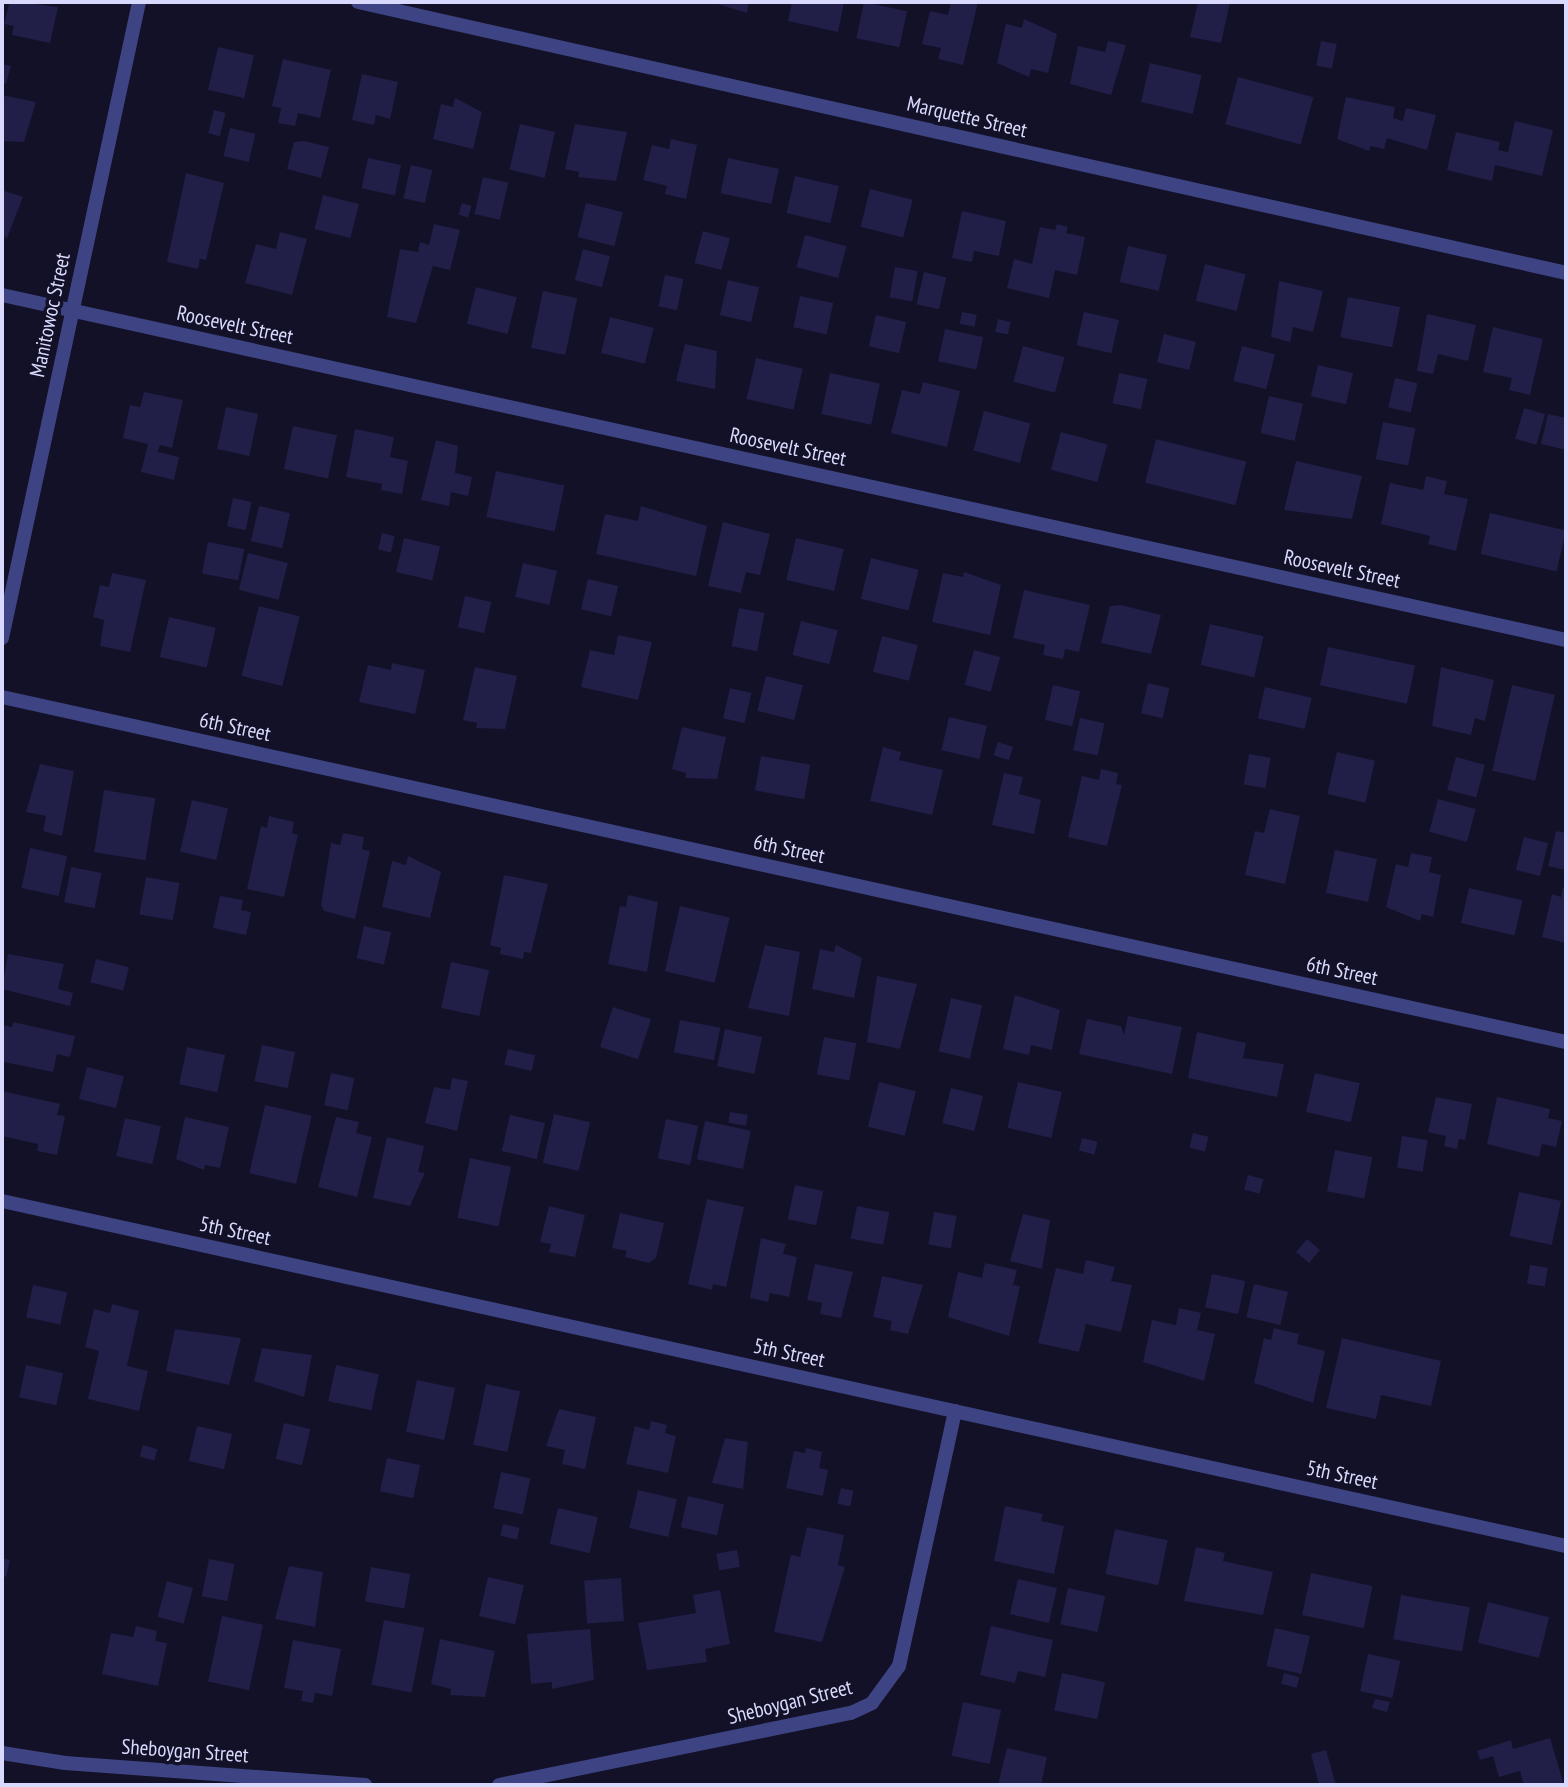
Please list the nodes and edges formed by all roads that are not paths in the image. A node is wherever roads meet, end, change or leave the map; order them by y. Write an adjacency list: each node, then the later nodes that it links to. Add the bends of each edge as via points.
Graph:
1 (139, 2): 5 (street, Manitowoc Street)
2 (358, 2): 3 (street, Marquette Street)
3 (1566, 273)
4 (2, 295): 5 (street, Roosevelt Street)
5 (72, 311): 6 (street, Manitowoc Street); 7 (street, Roosevelt Street)
6 (2, 638)
7 (1566, 640)
8 (2, 697): 9 (street, 6th Street)
9 (1566, 1042)
10 (2, 1201): 11 (street, 5th Street)
11 (955, 1411): 12 (street, 5th Street); 15 (street, Sheboygan Street, via 899,1666 872,1703 851,1713)
12 (1566, 1546)
13 (2, 1753): 14 (street, Sheboygan Street, via 65,1763)
14 (365, 1785)
15 (499, 1785)

